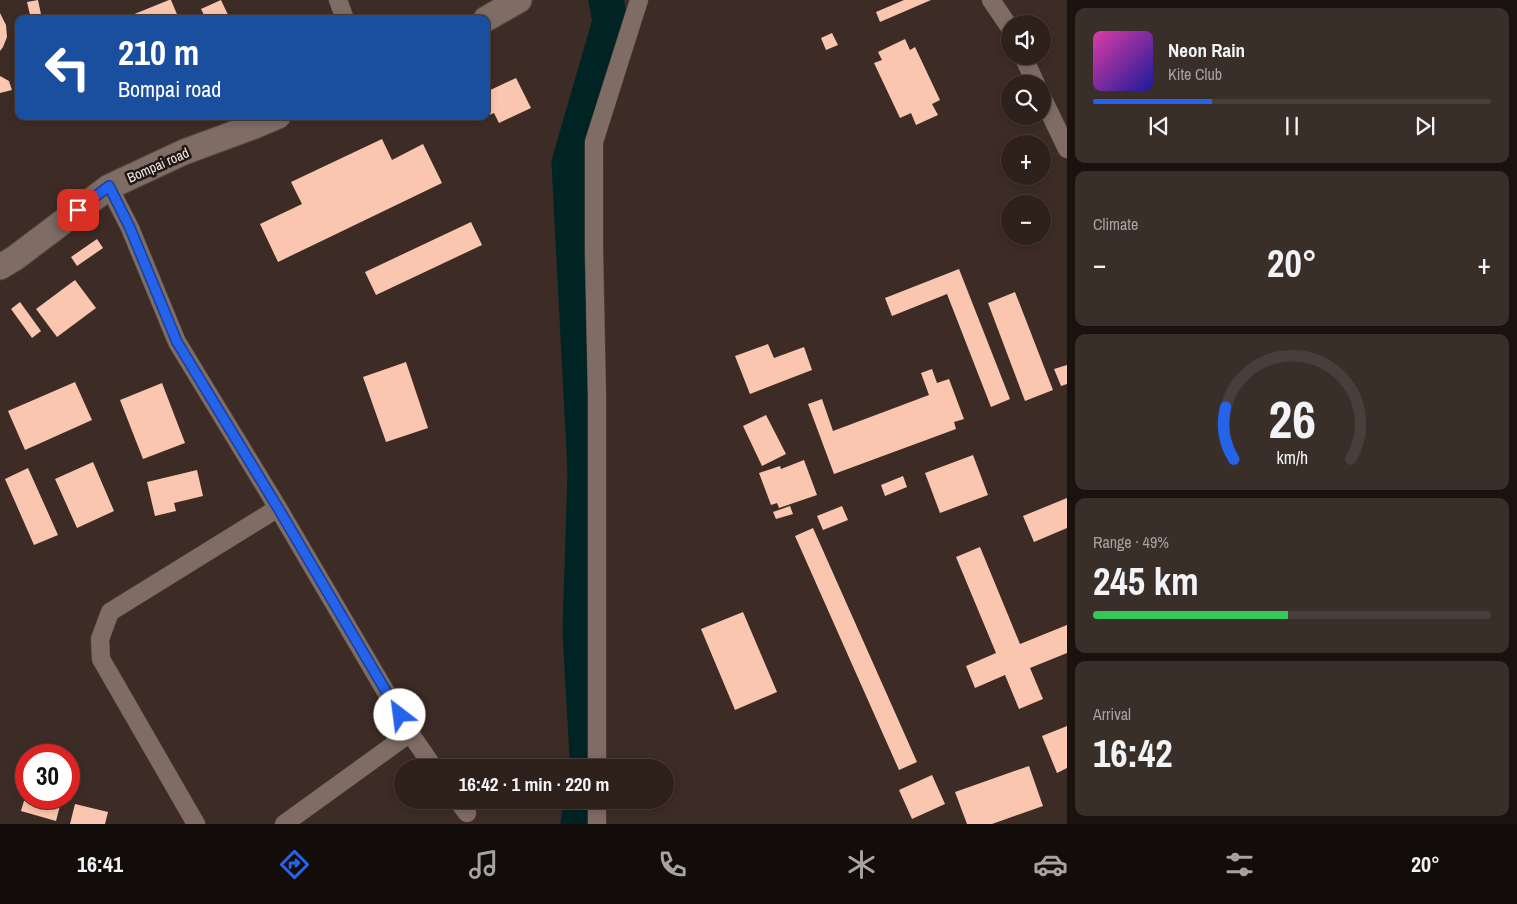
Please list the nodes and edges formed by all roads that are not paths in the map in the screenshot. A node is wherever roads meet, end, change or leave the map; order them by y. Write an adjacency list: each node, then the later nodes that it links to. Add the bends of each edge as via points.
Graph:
1 (338, 0): 5 (street)
2 (519, 0): 7 (street)
3 (638, 0): 16 (street, via 594,142 598,397)
4 (991, 0): 6 (street)
5 (343, 15)
6 (1001, 15)
7 (490, 17)
8 (1051, 116): 10 (street)
9 (269, 120): 11 (street, Bompai road, via 184,152)
10 (1067, 149)
11 (109, 186): 12 (street, Bompai road); 13 (street, via 177,342)
12 (0, 267)
13 (278, 508): 14 (street); 18 (street, via 110,612 100,639 101,659)
14 (410, 733): 15 (street); 19 (street)
15 (428, 759)
16 (597, 759)
17 (597, 809): 20 (street)
18 (196, 824)
19 (284, 824)
20 (597, 824)

